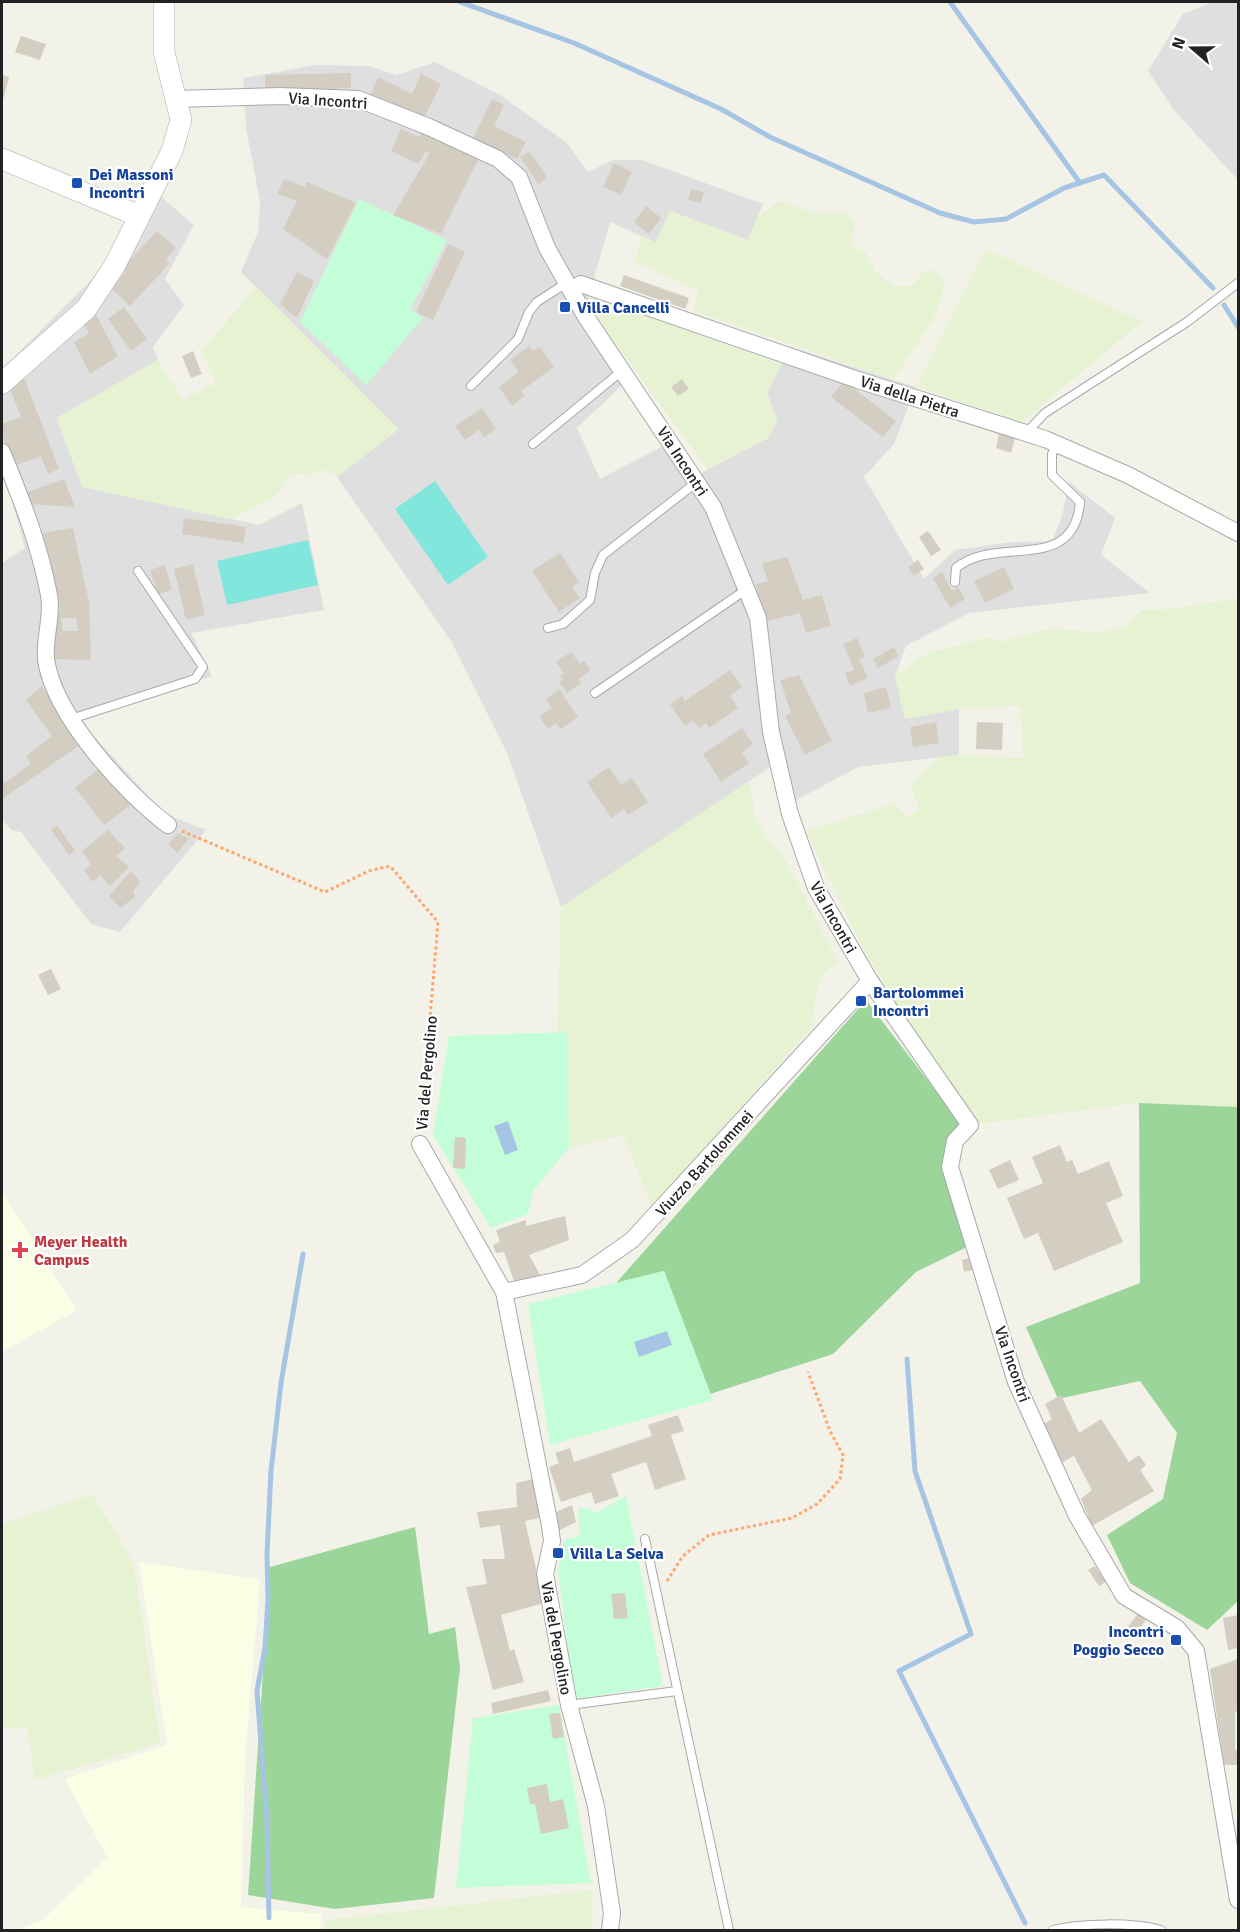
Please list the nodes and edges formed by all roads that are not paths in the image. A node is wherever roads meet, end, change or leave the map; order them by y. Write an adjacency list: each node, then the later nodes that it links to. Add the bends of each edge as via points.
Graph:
1 (164, 2): 2 (street, via 165,52)
2 (175, 99): 4 (street, via 180,120 172,151); 6 (street, Via Incontri, via 358,99 429,126 498,159 519,177 548,248)
3 (2, 159): 4 (street)
4 (139, 216): 8 (street, via 115,265 86,309)
5 (1239, 283): 10 (lane, via 1187,322 1045,413)
6 (570, 285): 7 (street, Via Incontri, via 586,317); 9 (lane, via 537,302 518,339); 10 (street, Via della Pietra, via 581,284 858,380)
7 (624, 370): 11 (lane); 14 (street, Via Incontri)
8 (2, 383)
9 (471, 386)
10 (1026, 433): 12 (street, Via della Pietra)
11 (533, 444)
12 (1065, 447): 15 (street, Via della Pietra); 17 (lane, via 1052,454 1052,475 1080,502 1079,513 1067,535 1052,547 996,552 962,563 956,568)
13 (2, 452): 21 (street, via 23,503 50,597 46,657 60,703)
14 (697, 482): 18 (street, Via Incontri, via 713,507); 19 (lane, via 603,555 590,600 563,624)
15 (1239, 533)
16 (138, 571): 21 (lane, via 203,667 195,679)
17 (955, 582)
18 (747, 589): 20 (lane); 23 (street, Via Incontri, via 758,618 771,732 790,814 816,888)
19 (548, 628)
20 (594, 693)
21 (71, 719): 22 (street, via 150,812)
22 (168, 825)
23 (870, 981): 25 (street, Viuzzo Bartolommei, via 632,1240 582,1275); 29 (street, Via Incontri, via 970,1125 955,1141 950,1167 1016,1382 1077,1516 1124,1596 1177,1628 1196,1651)
24 (420, 1144): 25 (street, Via del Pergolino)
25 (504, 1293): 28 (street, Via del Pergolino, via 550,1526 552,1541 545,1574)
26 (645, 1539): 27 (lane)
27 (677, 1691): 28 (lane); 31 (lane)
28 (569, 1706): 30 (street, Via del Pergolino, via 596,1806 612,1913)
29 (1239, 1900)
30 (610, 1930)
31 (729, 1930)
32 (1053, 1930): 33 (lane, via 1101,1926)
33 (1161, 1930)

